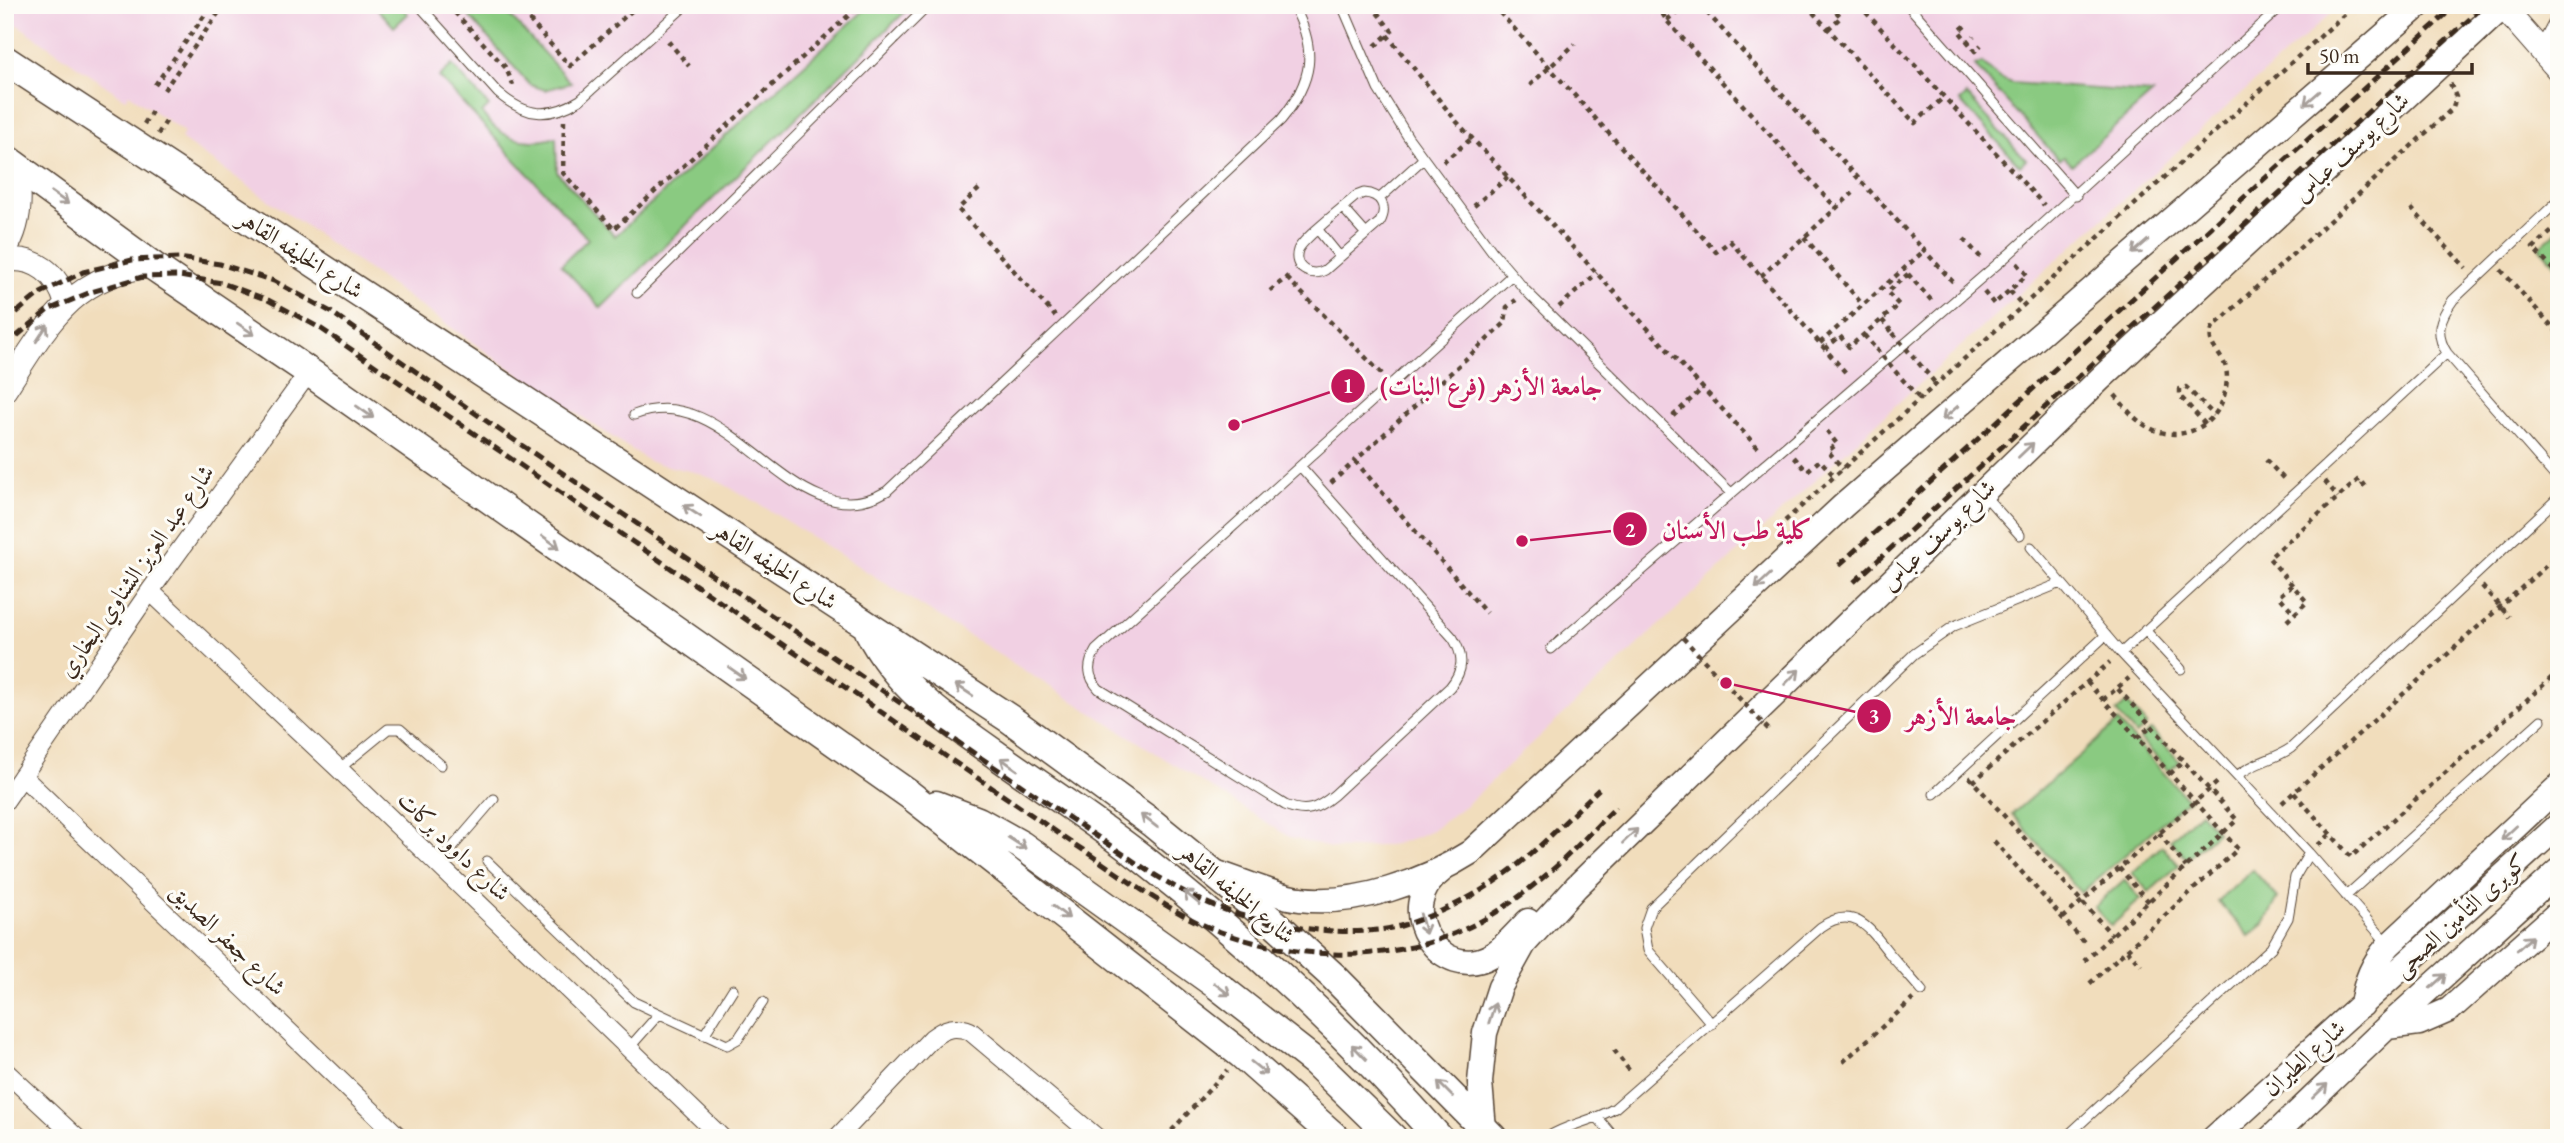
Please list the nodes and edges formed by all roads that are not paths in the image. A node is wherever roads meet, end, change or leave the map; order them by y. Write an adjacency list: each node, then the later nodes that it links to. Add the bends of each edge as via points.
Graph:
1 (419, 5): 2 (lane, via 512,105 547,113 580,100)
2 (685, 5)
3 (929, 5): 26 (lane)
4 (1293, 5): 31 (lane, via 1305,28 1310,53 1307,78 1297,101 1281,120 875,498 848,503 822,498 693,413 657,408)
5 (1342, 5): 13 (lane, via 1378,89)
6 (1908, 5): 15 (lane)
7 (2283, 5): 15 (lane)
8 (2419, 5): 61 (main road, one-way to 61, via 1843,506 1492,833)
9 (2503, 6): 12 (street); 35 (main road, شارع يوسف عباس, one-way to 9)
10 (2559, 27): 12 (street, via 2551,42)
11 (5, 60): 41 (main road, شارع الخليفه القاهر, one-way to 11)
12 (2555, 67)
13 (1423, 159): 16 (lane); 25 (lane)
14 (10, 161): 21 (street, via 21,201 15,231); 24 (main road, one-way to 24)
15 (2076, 196): 34 (lane)
16 (1380, 198): 18 (lane, via 1364,193); 20 (lane, via 1384,215)
17 (2559, 200): 28 (lane, via 2454,300 2440,322 2440,338)
18 (1343, 208): 19 (lane); 20 (lane)
19 (1318, 230): 22 (lane); 22 (lane, via 1297,252 1300,267 1320,273)
20 (1366, 234): 22 (lane)
21 (5, 250)
22 (1340, 257)
23 (5, 260): 27 (street, via 41,267 58,282)
24 (153, 266): 27 (street, via 103,278); 29 (main road, one-way to 29)
25 (1511, 275): 32 (lane); 34 (lane)
26 (637, 293)
27 (66, 303): 30 (street, one-way to 27)
28 (2447, 353): 33 (lane); 42 (lane)
29 (309, 372): 40 (street, شارع عبد العزيز الشناوي البخاري); 54 (main road, one-way to 54)
30 (5, 390)
31 (634, 415)
32 (1300, 466): 32 (lane, via 1453,638 1462,663 1450,687 1334,795 1309,810 1296,810 1099,689 1089,670 1096,650)
33 (2559, 481)
34 (1731, 493): 44 (lane)
35 (1982, 493): 37 (lane); 64 (main road, شارع يوسف عباس, one-way to 35)
36 (2559, 497): 50 (lane, via 2291,748)
37 (2020, 535)
38 (2031, 547): 39 (lane)
39 (2061, 583): 43 (lane); 73 (lane, via 1954,626 1914,654 1651,908 1644,929 1648,950)
40 (150, 591): 49 (street, شارع داوود بركات); 51 (street, شارع عبد العزيز الشناوي البخاري)
41 (866, 624): 62 (main road, شارع الخليفه القاهر, one-way to 41, via 1082,770); 87 (main road, one-way to 41, via 1252,948 1087,816 926,704 892,669)
42 (2145, 630): 45 (lane); 46 (lane)
43 (2106, 635): 45 (lane); 53 (lane)
44 (1551, 649)
45 (2121, 653): 50 (lane)
46 (2181, 669)
47 (2541, 720): 65 (lane)
48 (440, 765): 49 (lane, via 394,728)
49 (339, 769): 60 (street, شارع داوود بركات)
50 (2234, 773): 58 (lane)
51 (22, 776): 56 (street, شارع عبد العزيز الشناوي البخاري); 81 (street, شارع جعفر الصديق)
52 (2559, 786): 67 (main road, one-way to 67)
53 (1934, 794)
54 (910, 795): 85 (main road, one-way to 85, via 1241,1054); 86 (main road, one-way to 86, via 978,821 1021,845 1267,1023 1315,1062)
55 (494, 799): 60 (lane)
56 (5, 800)
57 (2559, 825): 71 (main road, كوبرى التأمين الصحى)
58 (2309, 853): 65 (lane); 90 (lane, via 2295,877 2288,918 2271,948)
59 (487, 861): 72 (lane, via 627,996)
60 (438, 864): 76 (street, شارع داوود بركات)
61 (1447, 867): 62 (main road, via 1391,889 1320,899 1299,899); 64 (main road, one-way to 64, via 1423,892 1419,915 1434,946 1462,960 1493,954 1548,902)
62 (1212, 871): 79 (main road, شارع الخليفه القاهر, one-way to 62, via 1334,977)
63 (2559, 871): 74 (main road, كوبرى التأمين الصحى, one-way to 63)
64 (1576, 887): 79 (main road, شارع يوسف عباس, one-way to 64, via 1480,1082 1485,1034 1500,987 1524,944)
65 (2346, 896): 67 (lane)
66 (2559, 912): 74 (main road, one-way to 66, via 2419,1023 2449,1010)
67 (2389, 945): 71 (main road, via 2373,964)
68 (733, 989): 75 (lane)
69 (1922, 991): 73 (lane, via 1866,926 1840,918 1821,927)
70 (763, 1002): 75 (lane, via 731,1045)
71 (2362, 1005): 91 (main road, شارع الطيران)
72 (659, 1014): 75 (lane); 76 (lane)
73 (1712, 1024): 78 (lane)
74 (2388, 1027): 92 (main road, شارع الطيران, one-way to 74)
75 (704, 1035)
76 (629, 1048): 82 (street, شارع داوود بركات)
77 (5, 1071): 80 (street)
78 (1598, 1118): 88 (lane, via 1564,1127); 89 (lane)
79 (1488, 1133)
80 (77, 1138)
81 (400, 1138)
82 (722, 1138)
83 (837, 1138): 84 (street, via 932,1038 954,1027 970,1031)
84 (1097, 1138)
85 (1336, 1138)
86 (1393, 1138)
87 (1439, 1138)
88 (1546, 1138)
89 (1615, 1138)
90 (2065, 1138)
91 (2214, 1138)
92 (2271, 1138)

